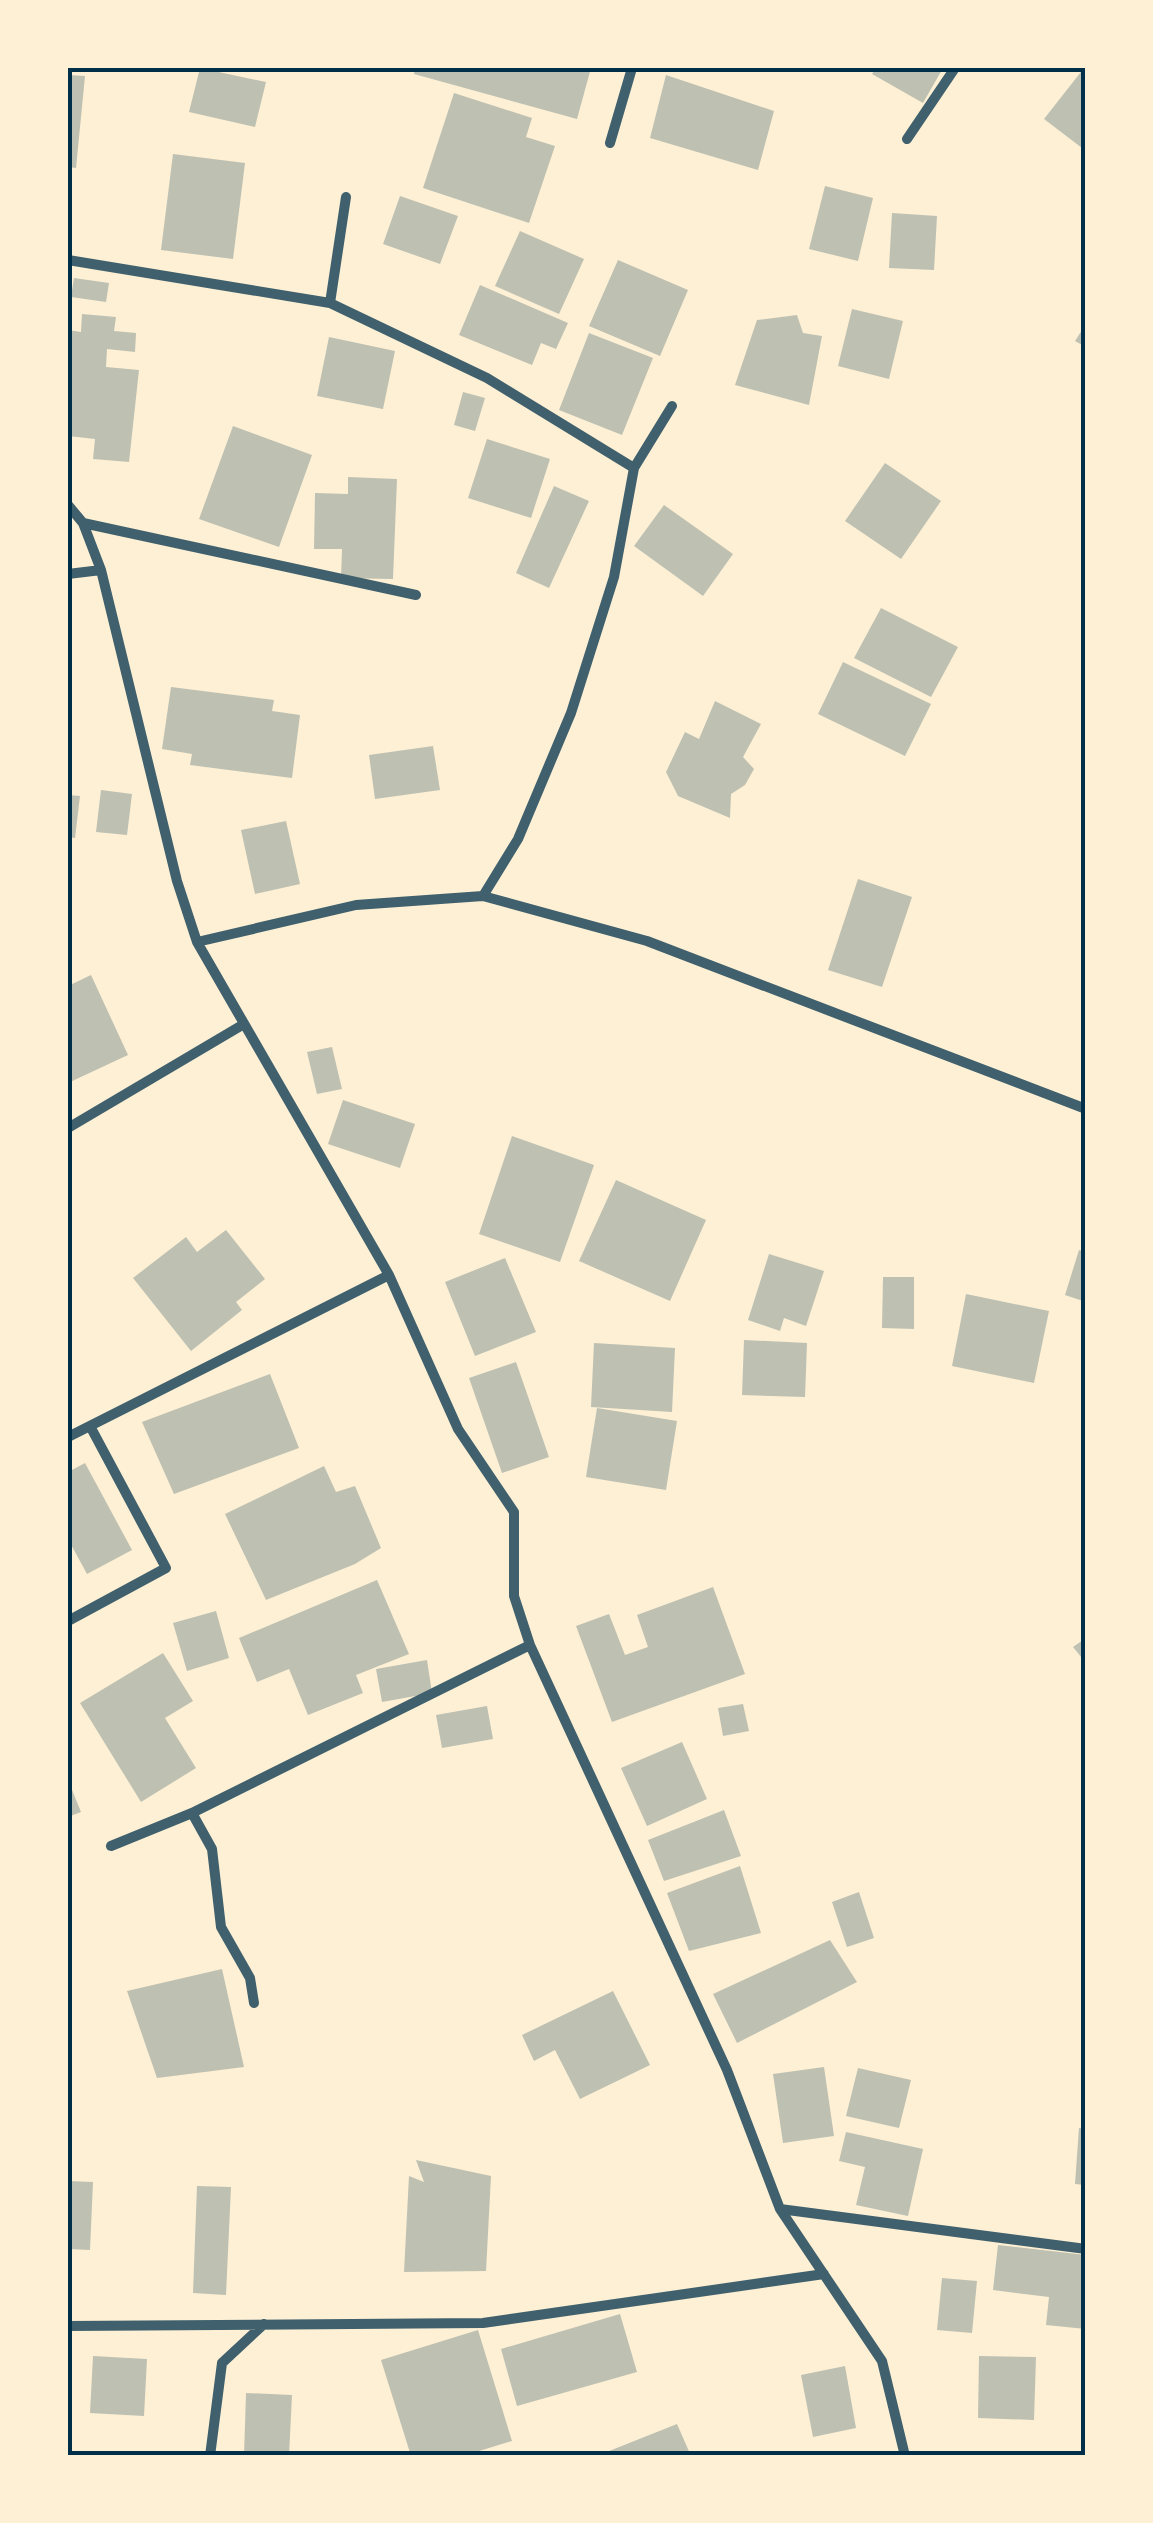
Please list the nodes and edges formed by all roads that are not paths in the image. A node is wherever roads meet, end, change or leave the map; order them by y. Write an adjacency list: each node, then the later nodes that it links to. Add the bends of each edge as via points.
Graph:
1 (632, 68): 4 (street)
2 (955, 68): 3 (street)
3 (907, 140)
4 (610, 143)
5 (346, 197): 7 (street)
6 (68, 260): 7 (street)
7 (330, 304): 9 (street, via 487,378)
8 (672, 406): 9 (street)
9 (634, 468): 15 (street, via 614,577 571,712 518,839)
10 (68, 505): 11 (street)
11 (82, 523): 12 (street); 14 (street)
12 (100, 570): 13 (street); 16 (street)
13 (68, 574)
14 (416, 595)
15 (483, 896): 16 (street, via 356,906); 18 (street, via 647,941)
16 (197, 942): 17 (street)
17 (244, 1024): 19 (street); 20 (street)
18 (1086, 1109)
19 (68, 1128)
20 (388, 1275): 21 (street); 24 (street, via 458,1430 514,1512 514,1596)
21 (90, 1426): 22 (street); 23 (street, via 166,1568)
22 (68, 1437)
23 (68, 1621)
24 (530, 1645): 25 (street); 28 (street, via 727,2070)
25 (192, 1813): 26 (street); 27 (street, via 212,1849 221,1927 250,1978)
26 (110, 1846)
27 (254, 2003)
28 (780, 2210): 29 (street); 30 (street)
29 (1086, 2249)
30 (824, 2274): 31 (street, via 483,2323); 34 (street, via 882,2361)
31 (264, 2324): 32 (street); 33 (street, via 222,2363)
32 (68, 2326)
33 (210, 2456)
34 (905, 2456)

